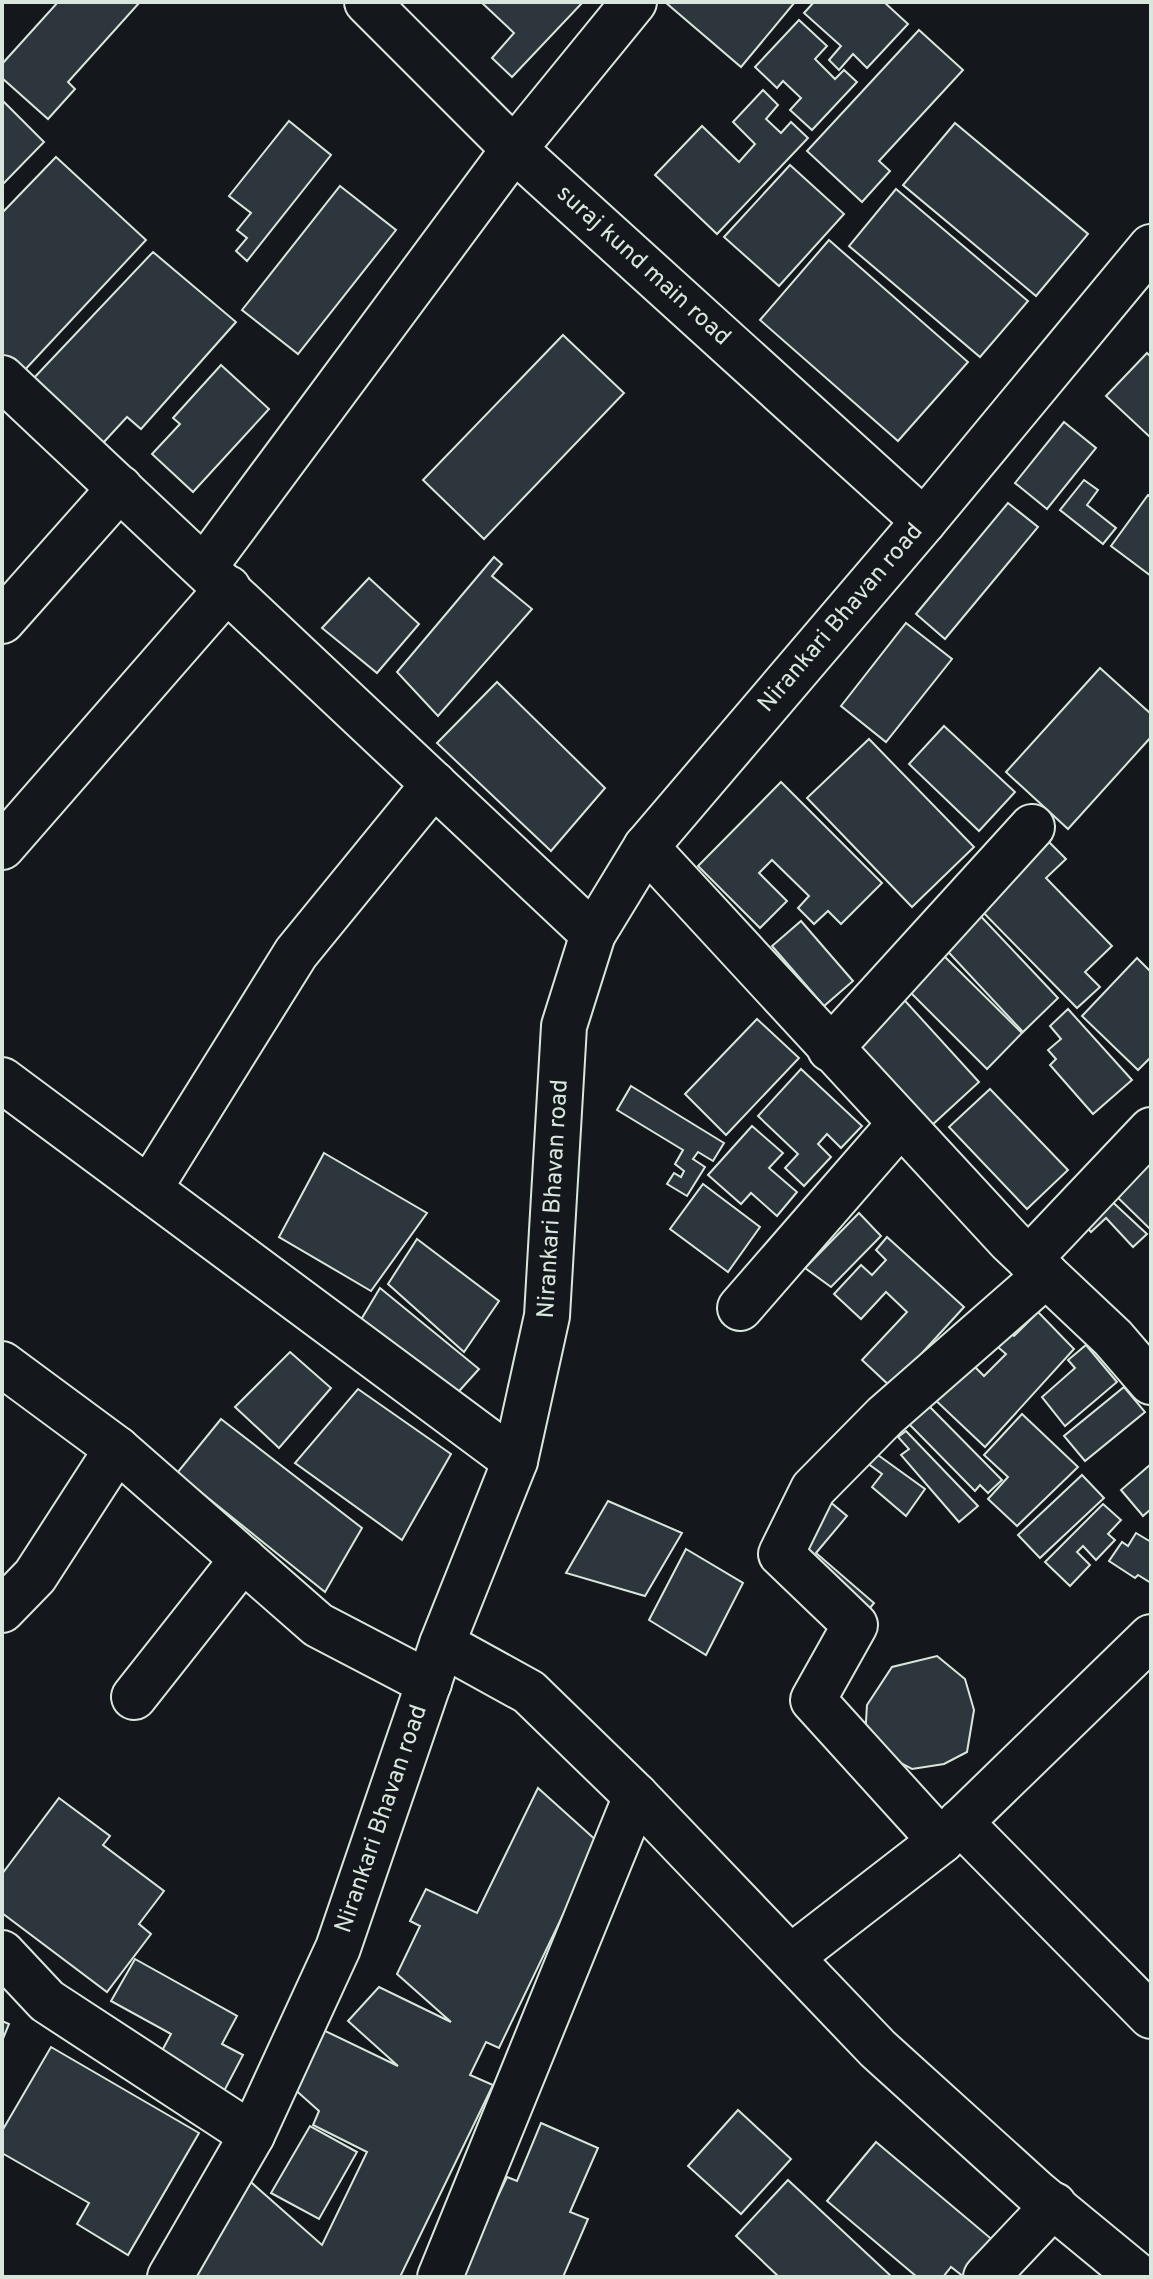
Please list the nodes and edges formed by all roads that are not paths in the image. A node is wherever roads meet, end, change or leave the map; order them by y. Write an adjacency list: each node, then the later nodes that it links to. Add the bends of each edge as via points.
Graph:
1 (367, 2): 3 (street, suraj kund main road)
2 (634, 2): 3 (street)
3 (514, 149): 7 (street, suraj kund main road); 8 (street)
4 (1151, 247): 7 (street, Nirankari Bhavan road)
5 (2, 378): 6 (street)
6 (120, 488): 8 (street); 9 (street)
7 (924, 521): 13 (street, Nirankari Bhavan road)
8 (216, 577): 10 (street); 12 (street)
9 (2, 621)
10 (434, 784): 14 (street); 19 (street, via 296,953)
11 (1032, 827): 15 (street)
12 (2, 847)
13 (646, 847): 14 (street, Nirankari Bhavan road); 15 (street)
14 (593, 934): 25 (street, Nirankari Bhavan road, via 564,1026 547,1316)
15 (830, 1049): 17 (street)
16 (2, 1080): 19 (street)
17 (900, 1124): 20 (street); 21 (street)
18 (1151, 1130): 20 (street)
19 (149, 1189): 25 (street)
20 (1037, 1267): 23 (street); 32 (street, via 813,1489 781,1554 855,1625 813,1700)
21 (740, 1308)
22 (2, 1364): 24 (street)
23 (1151, 1382)
24 (117, 1449): 26 (street); 27 (street, via 35,1576)
25 (515, 1461): 29 (street, Nirankari Bhavan road)
26 (243, 1559): 29 (street, via 318,1625); 30 (street)
27 (2, 1610)
28 (1151, 1637): 32 (street)
29 (436, 1664): 31 (street, via 529,1692); 36 (street, Nirankari Bhavan road, via 338,1948)
30 (134, 1697)
31 (636, 1796): 34 (street); 39 (street)
32 (950, 1832): 34 (street); 35 (street)
33 (2, 1953): 36 (street, via 47,2001)
34 (791, 1957): 37 (street, via 878,2049)
35 (1151, 2016)
36 (252, 2135): 38 (street, Nirankari Bhavan road)
37 (1054, 2205): 40 (street); 41 (street)
38 (170, 2277)
39 (440, 2277)
40 (986, 2277)
41 (1139, 2277)

